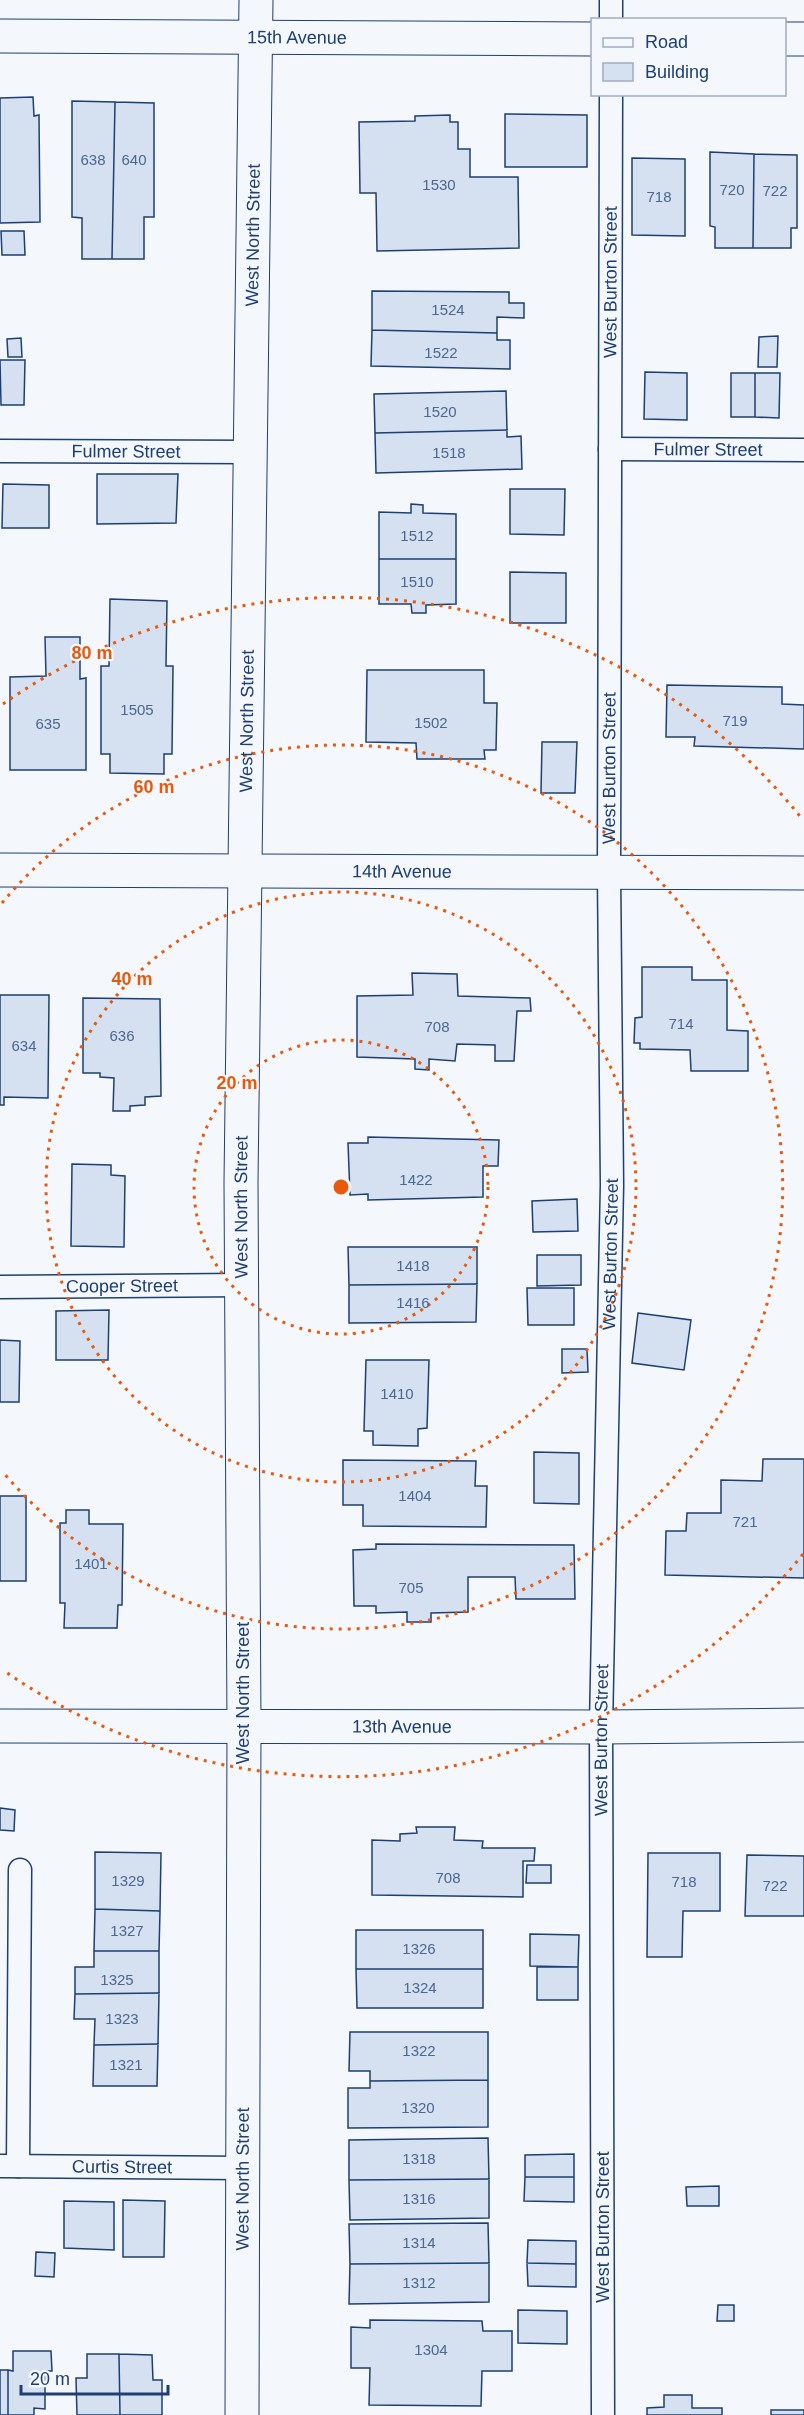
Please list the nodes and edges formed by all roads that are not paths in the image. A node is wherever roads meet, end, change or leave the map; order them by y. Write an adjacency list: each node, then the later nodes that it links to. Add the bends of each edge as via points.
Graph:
1 (256, 0): 5 (street, West North Street)
2 (611, 0): 3 (lane)
3 (611, 18)
4 (0, 36): 5 (street, 15th Avenue)
5 (256, 39): 6 (street, 15th Avenue); 13 (street, West North Street)
6 (591, 39)
7 (786, 39): 8 (street)
8 (804, 39)
9 (611, 96): 10 (lane, West Burton Street)
10 (610, 448): 11 (lane, Fulmer Street); 16 (lane, West Burton Street)
11 (804, 450)
12 (0, 451): 13 (lane, Fulmer Street)
13 (251, 452): 15 (street, West North Street)
14 (0, 870): 15 (street, 14th Avenue)
15 (246, 871): 16 (street, 14th Avenue); 18 (street, West North Street)
16 (609, 873): 17 (street, 14th Avenue); 23 (lane, West Burton Street, via 612,1185)
17 (804, 873)
18 (242, 1285): 19 (lane, Cooper Street); 22 (street, West North Street)
19 (0, 1287)
20 (804, 1725): 23 (street, 13th Avenue)
21 (0, 1726): 22 (street, 13th Avenue)
22 (244, 1726): 23 (street, 13th Avenue); 26 (street, West North Street)
23 (601, 1727): 28 (lane, West Burton Street)
24 (20, 1870): 25 (lane)
25 (9, 2166): 26 (lane, Curtis Street)
26 (242, 2168): 27 (street, West North Street)
27 (242, 2415)
28 (603, 2415)

